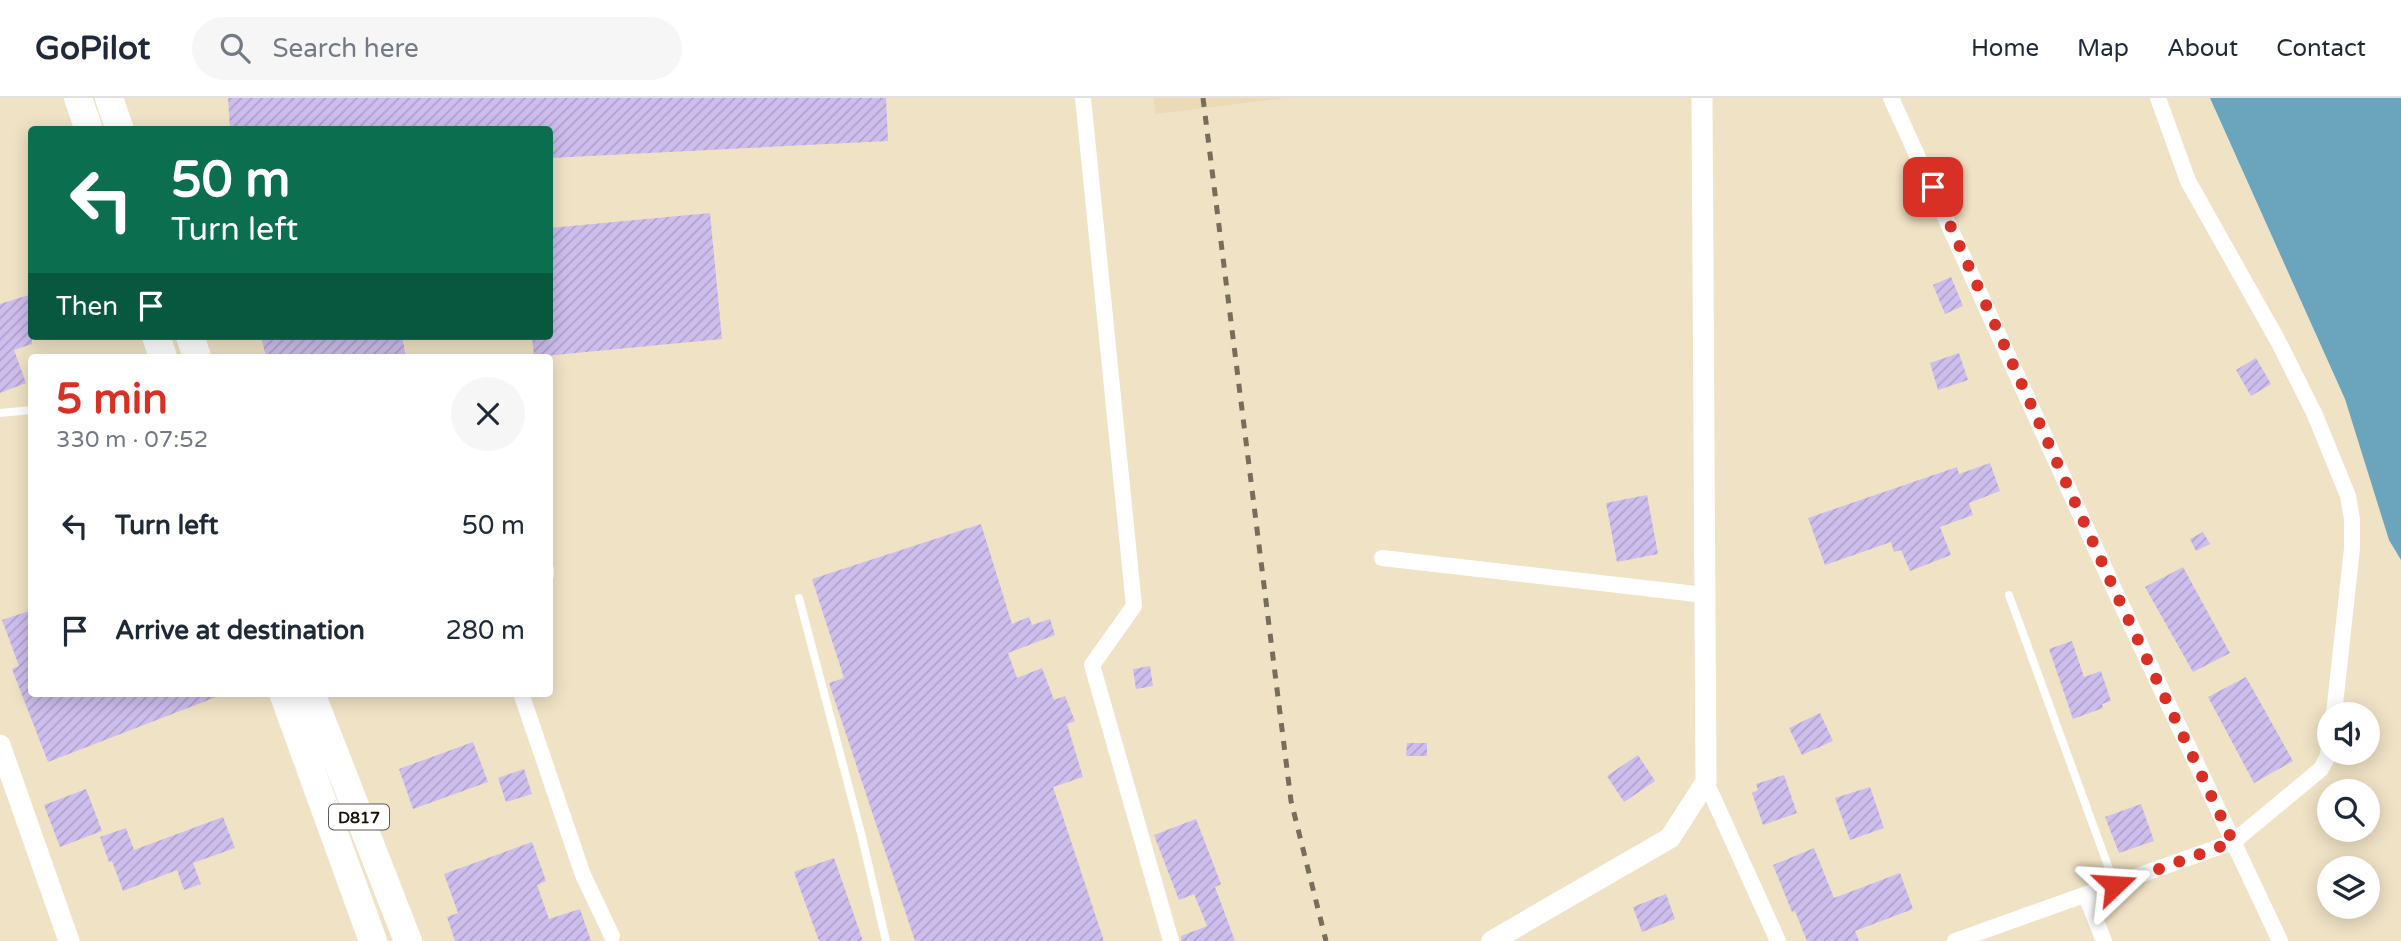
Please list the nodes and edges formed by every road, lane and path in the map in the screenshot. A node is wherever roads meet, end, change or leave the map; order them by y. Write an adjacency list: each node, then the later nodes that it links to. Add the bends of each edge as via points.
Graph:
1 (78, 98): 7 (highway)
2 (109, 98): 8 (highway)
3 (1083, 98): 30 (street, via 1134,606 1092,665)
4 (1702, 98): 12 (street)
5 (1891, 98): 22 (street)
6 (2158, 98): 18 (street, via 2188,181 2278,341 2348,496 2352,548)
7 (88, 126)
8 (119, 126)
9 (28, 410): 10 (lane)
10 (0, 413)
11 (1382, 558): 12 (street)
12 (1705, 595): 21 (street)
13 (2009, 596): 23 (lane)
14 (799, 598): 29 (lane)
15 (285, 697): 27 (highway, D817)
16 (314, 697): 28 (highway, D817)
17 (522, 697): 25 (street, via 583,875)
18 (2335, 702)
19 (0, 745): 26 (street)
20 (2323, 765): 22 (street)
21 (1706, 782): 31 (street, via 1670,838); 32 (street)
22 (2233, 842): 23 (street); 35 (street)
23 (2115, 885): 24 (street)
24 (2086, 896): 33 (street); 34 (street)
25 (614, 938)
26 (69, 941)
27 (373, 941)
28 (408, 941)
29 (886, 941)
30 (1171, 941)
31 (1492, 941)
32 (1778, 941)
33 (1955, 941)
34 (2104, 941)
35 (2280, 941)

